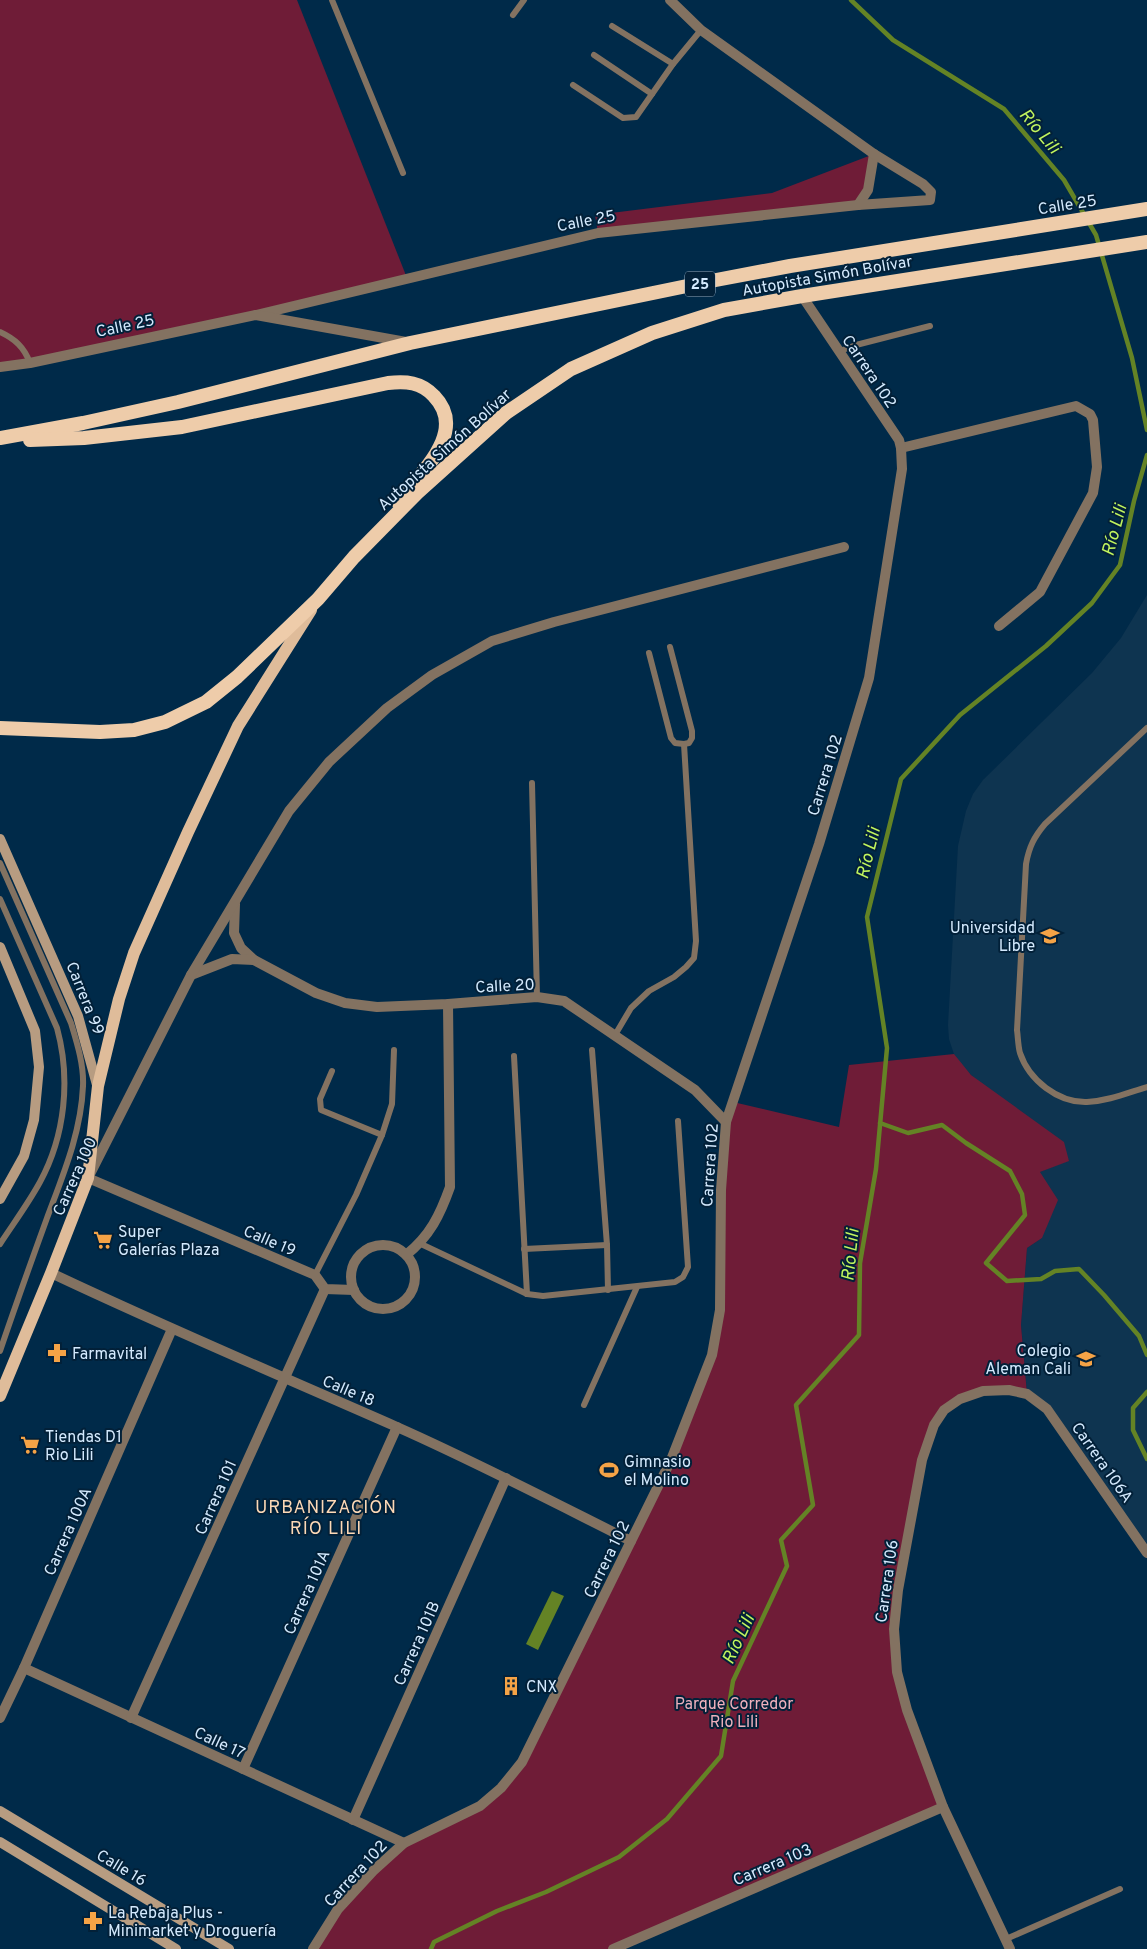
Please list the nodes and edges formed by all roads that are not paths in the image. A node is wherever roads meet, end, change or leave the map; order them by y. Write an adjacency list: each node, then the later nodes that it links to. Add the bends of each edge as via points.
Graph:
1 (332, 0): 12 (lane)
2 (524, 0): 4 (lane)
3 (670, 0): 6 (street)
4 (513, 15)
5 (612, 26): 8 (lane)
6 (702, 30): 8 (lane); 11 (street)
7 (594, 55): 10 (lane)
8 (673, 64): 10 (lane)
9 (573, 85): 10 (lane, via 623,118 636,117)
10 (652, 94)
11 (874, 154): 13 (street, via 868,190); 13 (street, Calle 25, via 923,184 931,192 931,197 928,201)
12 (403, 173)
13 (858, 205): 18 (street, Calle 25, via 598,234)
14 (1147, 210): 15 (highway, Calle 25 / 25)
15 (992, 234): 21 (highway, Autopista Simón Bolívar / 25, via 790,266)
16 (1147, 242): 17 (highway, Autopista Simón Bolívar / 25)
17 (802, 296): 22 (street, Carrera 102); 28 (highway, Autopista Simón Bolívar / 25, via 724,310 652,333 571,369 506,413 416,493)
18 (256, 315): 21 (street, Calle 25); 23 (street, Calle 25)
19 (930, 326): 22 (lane)
20 (0, 332): 23 (lane, via 14,339)
21 (410, 343): 25 (highway, Autopista Simón Bolívar / 25, via 169,404)
22 (840, 351): 26 (street, Carrera 102, via 899,440)
23 (30, 363): 24 (street, Calle 25)
24 (0, 367)
25 (0, 439): 28 (highway, via 84,438 182,426 398,382 420,385 441,405 446,426 440,449)
26 (901, 448): 30 (street, via 1076,406 1090,414 1097,467 1093,493 1040,592); 54 (street, Carrera 102, via 902,469 869,678 819,844)
27 (844, 547): 39 (street, Carrera 100, via 492,641 432,675 387,708 329,762 289,811)
28 (354, 557): 29 (highway, Autopista Simón Bolívar / 25)
29 (318, 599): 33 (highway, Autopista Simón Bolívar, via 218,694 165,722 134,730 100,732); 51 (main road, via 238,726 180,849 134,953)
30 (1000, 626)
31 (670, 647): 35 (lane, via 692,731 689,743)
32 (649, 653): 35 (lane, via 671,738 675,743)
33 (0, 728)
34 (1147, 728): 52 (lane, via 1045,824 1029,848 1017,1030 1020,1052 1029,1070 1040,1084 1056,1095 1086,1102 1106,1100)
35 (684, 744): 46 (lane, via 696,942 694,958 674,978 649,991 631,1008)
36 (532, 783): 44 (lane)
37 (0, 839): 51 (main road, Carrera 99, via 78,1016)
38 (0, 863): 71 (lane, via 71,1023 83,1086 78,1130 68,1163)
39 (236, 898): 42 (street, Calle 20, via 234,933); 43 (street, Carrera 100)
40 (0, 899): 58 (lane, via 57,1028 63,1048 66,1086 52,1156 40,1183)
41 (0, 947): 57 (main road, via 35,1031 39,1067 34,1120 24,1156)
42 (254, 960): 43 (street, Calle 20, via 232,959); 45 (street, Calle 20, via 316,993 345,1002 377,1007)
43 (191, 975): 56 (street, Carrera 100)
44 (537, 997): 45 (street, Calle 20); 46 (street, Calle 20, via 564,1001)
45 (448, 1004): 59 (street, via 450,1187 441,1212)
46 (615, 1035): 54 (street, Calle 20, via 695,1090)
47 (394, 1050): 55 (lane, via 392,1104)
48 (592, 1050): 60 (lane)
49 (514, 1056): 61 (lane)
50 (332, 1071): 55 (lane, via 320,1098 321,1110)
51 (98, 1086): 56 (main road, Carrera 99)
52 (1147, 1087)
53 (678, 1121): 65 (lane, via 688,1268 675,1282)
54 (726, 1122): 78 (street, Carrera 102, via 721,1190 720,1310 712,1355 671,1460)
55 (382, 1135): 64 (lane)
56 (88, 1178): 63 (main road, Carrera 100); 64 (street, Calle 19)
57 (0, 1199)
58 (0, 1244)
59 (421, 1244): 62 (street); 69 (lane)
60 (607, 1245): 61 (lane); 68 (lane)
61 (524, 1250): 69 (lane)
62 (406, 1255): 67 (street, via 391,1246 366,1251 354,1264); 67 (street, via 412,1265 414,1281 409,1297 401,1304 391,1309 369,1306)
63 (51, 1273): 70 (street, Calle 18); 74 (main road, Carrera 100)
64 (315, 1275): 66 (street, Calle 19)
65 (637, 1287): 68 (lane); 75 (lane)
66 (325, 1288): 67 (street); 72 (street, Carrera 101)
67 (354, 1290)
68 (608, 1290): 69 (lane, via 543,1296)
69 (527, 1294)
70 (172, 1328): 72 (street, Calle 18); 80 (street, Carrera 100A)
71 (0, 1351)
72 (284, 1379): 76 (street, Calle 18); 82 (street, Carrera 101)
73 (1027, 1394): 79 (street, Carrera 106A, via 1047,1409); 84 (street, Carrera 106, via 1009,1390 983,1391 960,1399 944,1410 934,1425 922,1460 894,1629 897,1672 907,1710)
74 (0, 1396)
75 (584, 1405)
76 (397, 1427): 77 (street, Calle 18); 83 (street, Carrera 101A)
77 (506, 1478): 78 (street, Calle 18); 86 (street, Carrera 101B)
78 (631, 1541): 88 (street, Carrera 102, via 522,1762 501,1788 480,1806)
79 (1147, 1553)
80 (24, 1668): 81 (street, Carrera 100A); 82 (street, Calle 17)
81 (0, 1718)
82 (131, 1718): 83 (street, Calle 17)
83 (243, 1769): 86 (street, Calle 17)
84 (943, 1807): 90 (street, Carrera 106); 94 (street, Carrera 103)
85 (0, 1810): 92 (main road, Calle 16)
86 (353, 1820): 88 (street, Calle 17)
87 (0, 1842): 91 (main road)
88 (404, 1843): 93 (street, Carrera 102, via 338,1909)
89 (1120, 1889): 90 (lane)
90 (1008, 1944)
91 (176, 1949)
92 (230, 1949)
93 (313, 1949)
94 (613, 1949)

